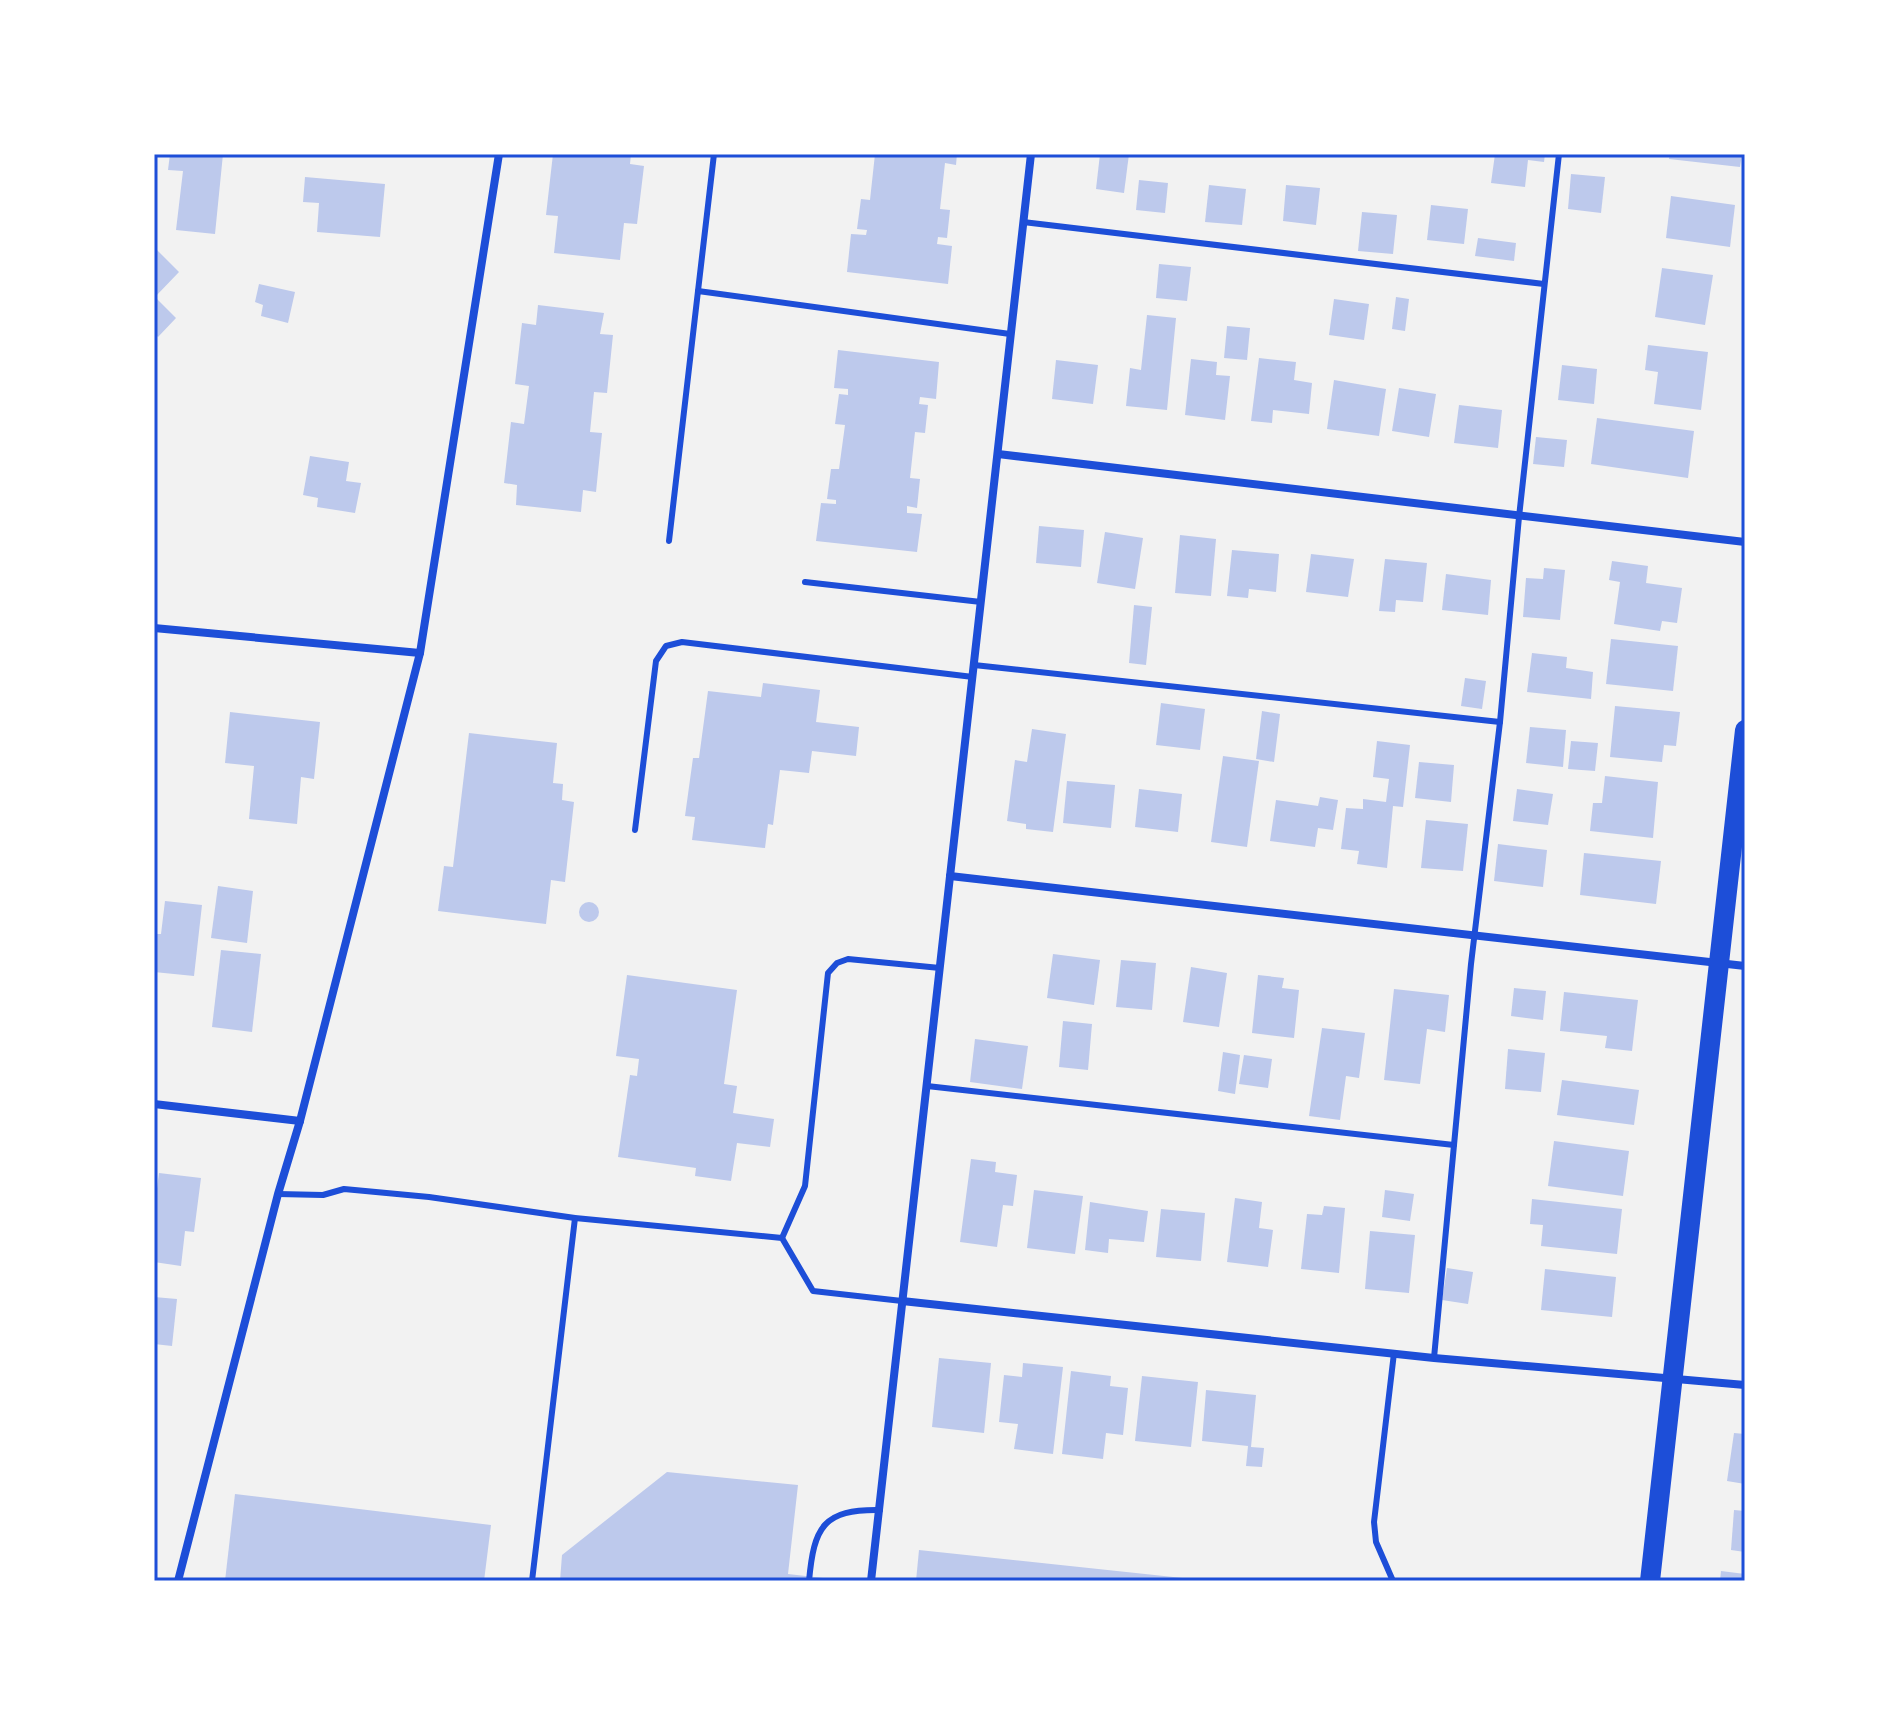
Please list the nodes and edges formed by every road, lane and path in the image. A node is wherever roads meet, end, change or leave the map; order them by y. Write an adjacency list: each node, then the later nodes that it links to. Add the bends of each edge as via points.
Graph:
1 (499, 154): 16 (street)
2 (714, 154): 7 (lane)
3 (1031, 154): 5 (street)
4 (1559, 154): 6 (lane)
5 (1023, 222): 6 (lane); 8 (street)
6 (1544, 284): 10 (lane)
7 (698, 291): 8 (lane); 11 (lane)
8 (1010, 334): 9 (street)
9 (998, 454): 10 (street); 14 (street)
10 (1519, 517): 12 (street); 19 (lane)
11 (669, 541)
12 (1745, 542)
13 (805, 582): 14 (lane)
14 (981, 602): 17 (street)
15 (154, 628): 16 (street)
16 (420, 653): 29 (street)
17 (974, 665): 18 (street); 19 (lane)
18 (973, 677): 21 (lane, via 682,642 666,646 656,661); 22 (street)
19 (1500, 722): 23 (lane)
20 (1745, 730): 24 (main road)
21 (635, 830)
22 (950, 876): 23 (street); 26 (street)
23 (1475, 935): 24 (street); 30 (lane)
24 (1718, 963): 25 (street); 37 (main road)
25 (1745, 966)
26 (940, 968): 27 (street); 33 (lane, via 848,959 828,973 805,1186)
27 (927, 1086): 30 (lane); 34 (street)
28 (154, 1104): 29 (street)
29 (300, 1121): 31 (street)
30 (1454, 1145): 36 (lane)
31 (278, 1194): 32 (lane, via 323,1195 344,1189); 40 (street)
32 (575, 1218): 33 (lane); 41 (lane)
33 (782, 1238): 34 (lane, via 813,1291)
34 (902, 1301): 35 (street); 39 (street)
35 (1394, 1353): 36 (street); 44 (lane, via 1374,1522 1376,1542)
36 (1434, 1358): 37 (street)
37 (1672, 1379): 38 (street); 45 (main road)
38 (1745, 1385)
39 (880, 1510): 42 (lane, via 846,1512 827,1521 816,1539); 43 (street)
40 (178, 1581)
41 (532, 1581)
42 (809, 1581)
43 (871, 1581)
44 (1393, 1581)
45 (1650, 1581)

